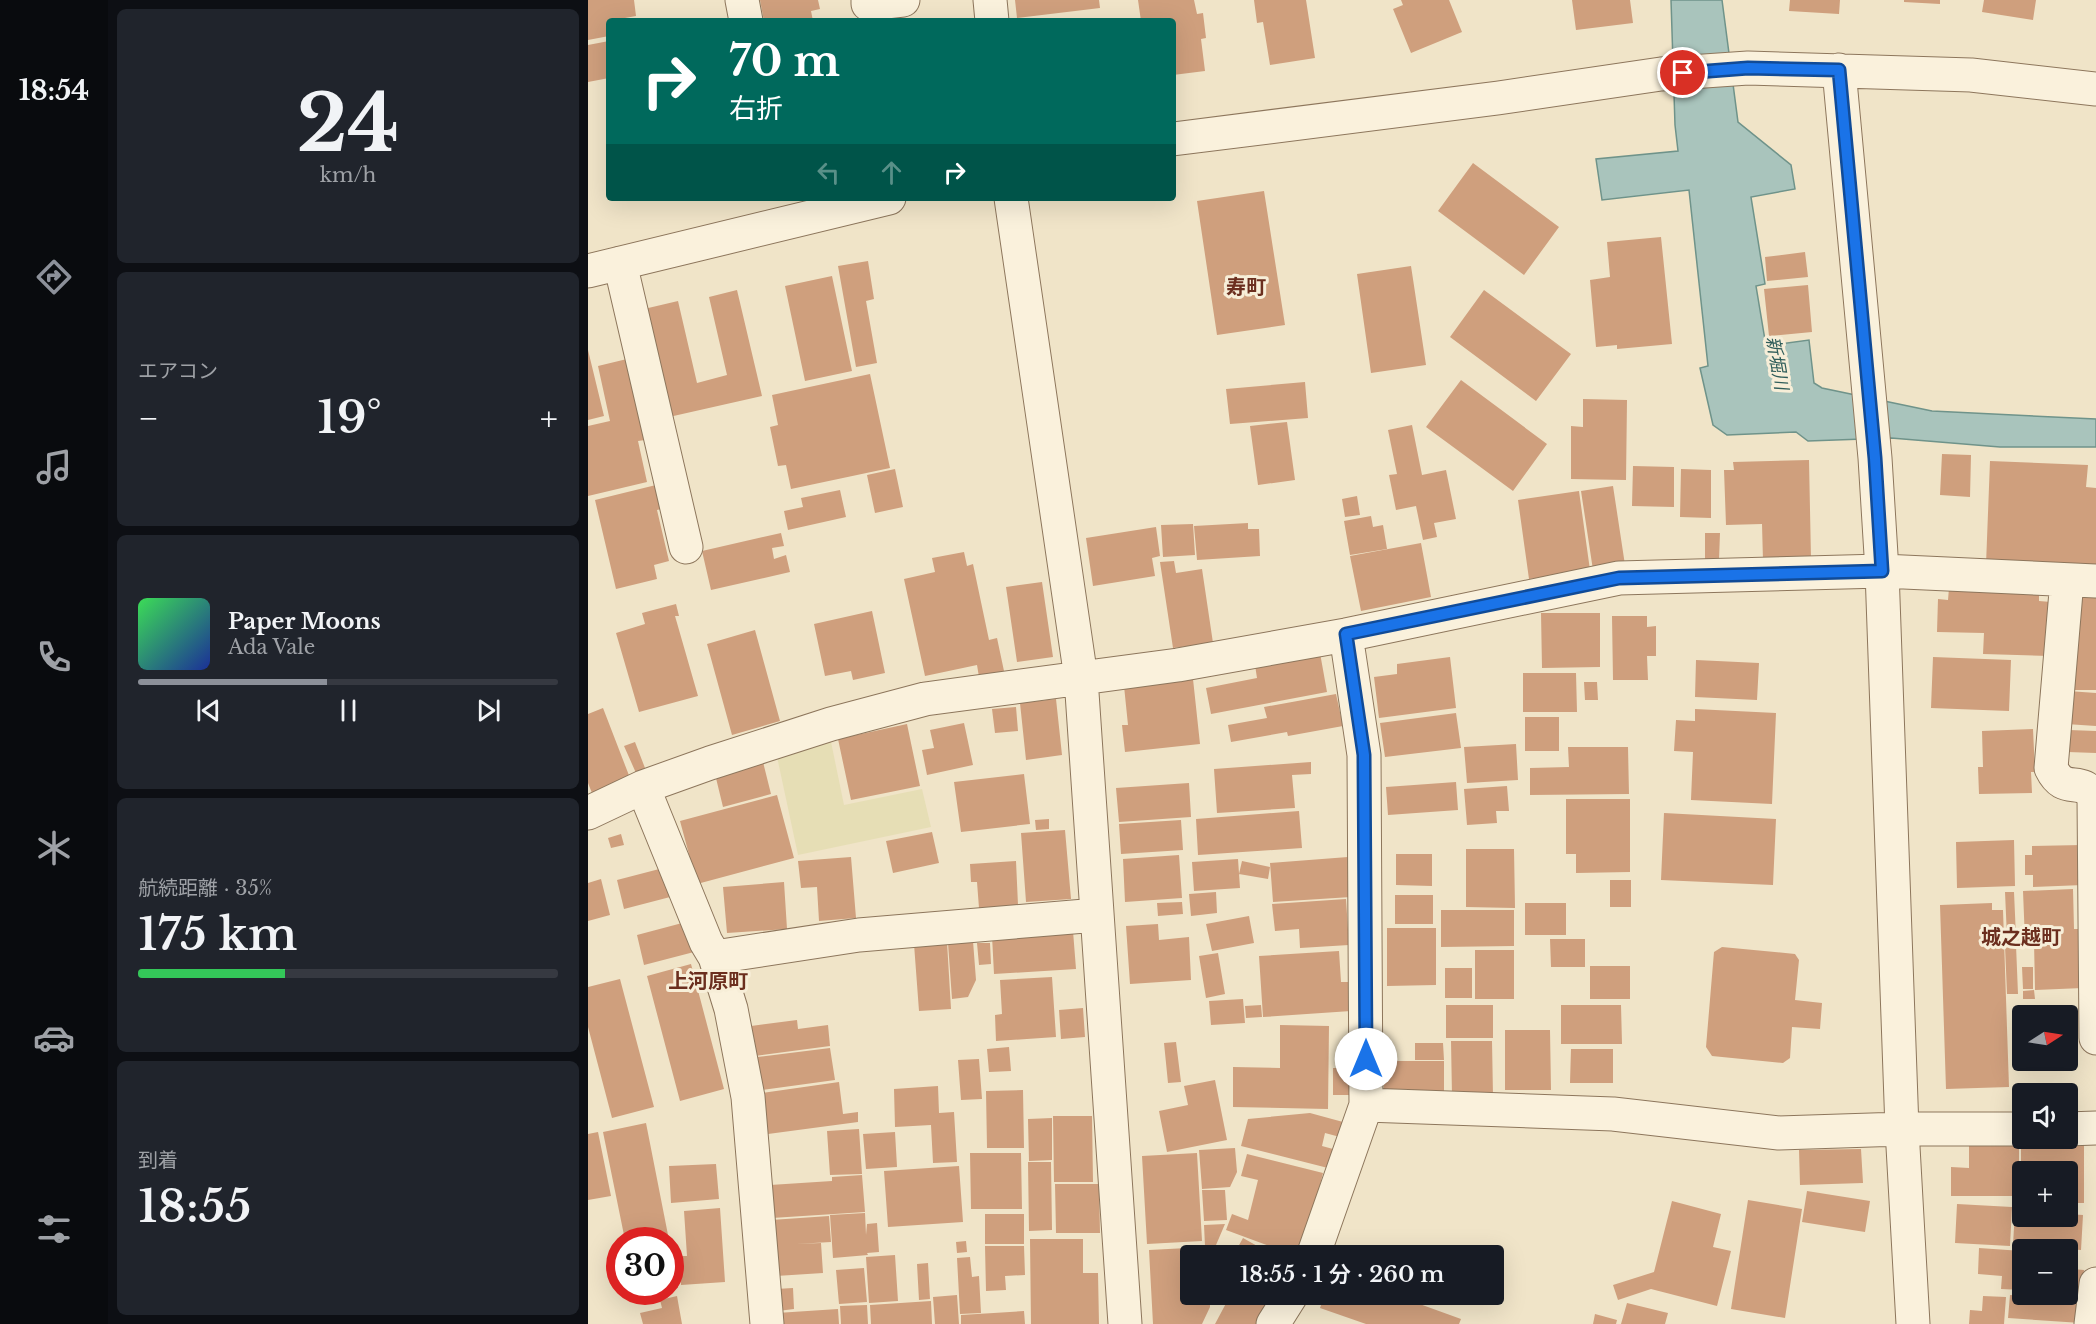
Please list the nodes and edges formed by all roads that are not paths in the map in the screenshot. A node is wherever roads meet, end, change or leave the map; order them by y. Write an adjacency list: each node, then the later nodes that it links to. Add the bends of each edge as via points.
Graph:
1 (742, 0): 5 (street)
2 (868, 0): 3 (street, via 868,4)
3 (903, 0)
4 (990, 0): 6 (street)
5 (745, 18)
6 (992, 18)
7 (1839, 70): 8 (street, via 1971,75); 9 (street, via 1748,68 1661,74); 16 (street)
8 (2096, 89)
9 (1176, 139)
10 (863, 201): 12 (street)
11 (1011, 201): 19 (street)
12 (794, 209): 13 (street)
13 (620, 263): 14 (street); 15 (street)
14 (588, 271)
15 (686, 547)
16 (1882, 571): 17 (street); 18 (street, via 1619,578); 27 (street)
17 (2082, 580): 24 (street, via 2051,768 2062,784 2089,788 2094,797)
18 (1346, 634): 19 (street, via 1178,665); 25 (street, via 1364,755)
19 (1081, 678): 20 (street, via 925,699 820,728); 22 (street)
20 (643, 788): 21 (street); 23 (street)
21 (588, 813)
22 (1097, 915): 23 (street, via 859,935); 34 (street)
23 (715, 957): 33 (street, via 731,1009 748,1097)
24 (2096, 1038)
25 (1366, 1105): 27 (street, via 1613,1114 1779,1133); 30 (street)
26 (2096, 1128): 29 (street)
27 (1902, 1129): 28 (street); 36 (street)
28 (2012, 1129)
29 (2078, 1129)
30 (1316, 1245)
31 (2096, 1284): 37 (street)
32 (1285, 1305): 35 (street)
33 (767, 1324)
34 (1125, 1324)
35 (1273, 1324)
36 (1913, 1324)
37 (2091, 1324)

